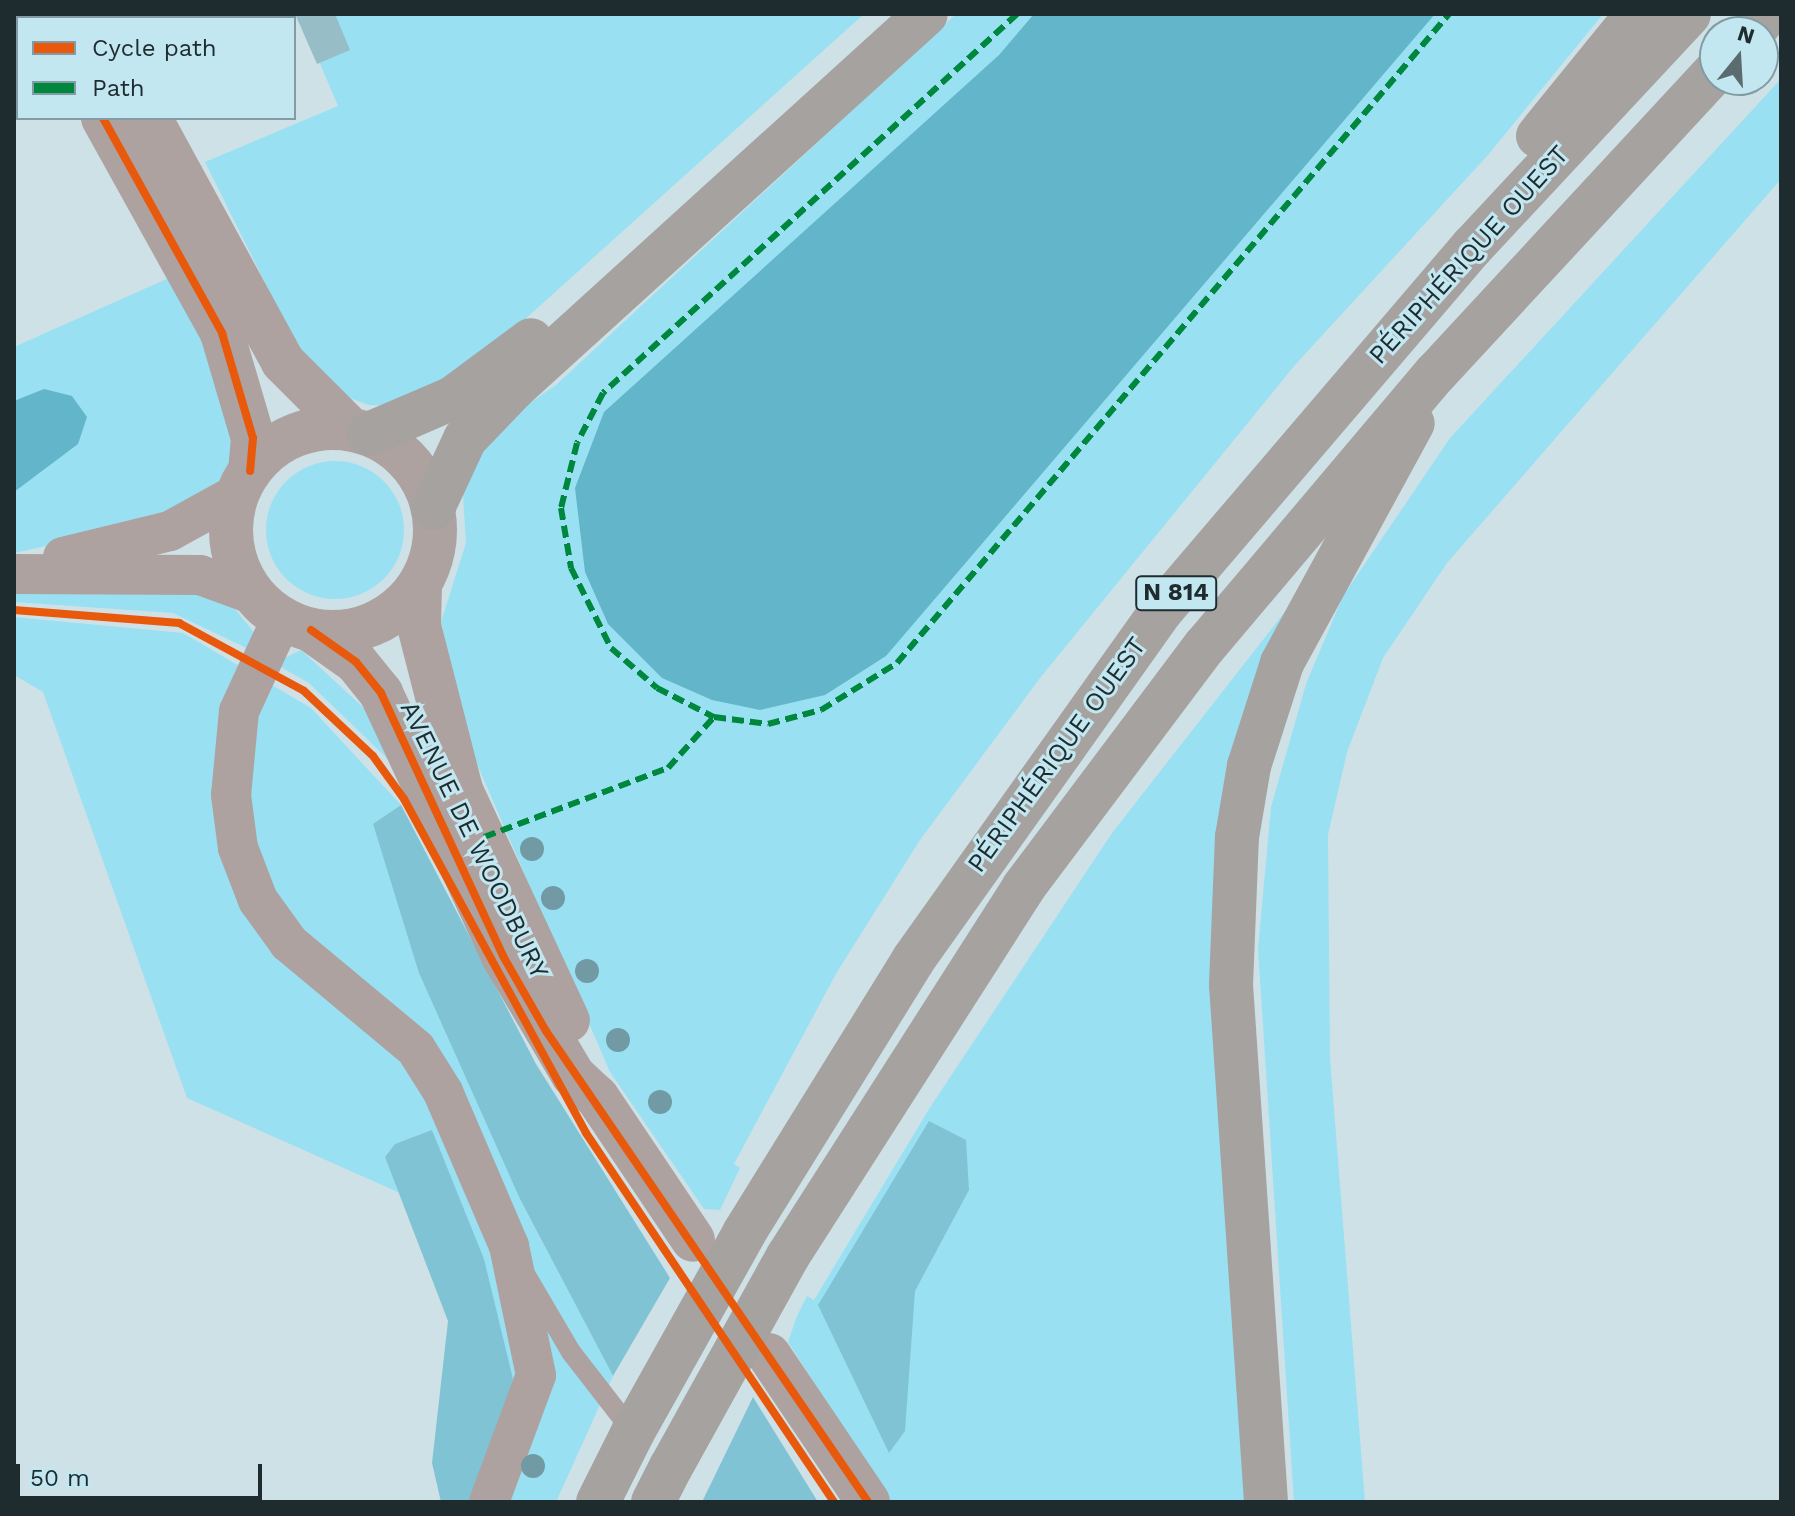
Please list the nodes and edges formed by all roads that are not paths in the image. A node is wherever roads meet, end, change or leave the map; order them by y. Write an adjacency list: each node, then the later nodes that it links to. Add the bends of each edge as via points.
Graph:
1 (892, 14): 10 (highway, via 533,338 453,398)
2 (926, 14): 12 (highway, via 514,388 465,439)
3 (1637, 14): 8 (highway, via 1532,143)
4 (1689, 14): 8 (highway, PÉRIPHÉRIQUE OUEST / N 814)
5 (1699, 89): 9 (highway, PÉRIPHÉRIQUE OUEST / N 814)
6 (104, 120): 11 (street, via 222,333 253,438)
7 (151, 120): 10 (street, AVENUE DE WOODBURY, via 283,362)
8 (1472, 247): 19 (highway, PÉRIPHÉRIQUE OUEST / N 814, bridge, via 1161,611 1038,776 913,960 744,1233)
9 (1436, 373): 20 (highway, PÉRIPHÉRIQUE OUEST / N 814, bridge, via 1112,765 944,1005 788,1256); 24 (highway, via 1393,468 1354,522 1282,663 1249,766 1237,837 1231,985)
10 (360, 431): 11 (street, via 294,435); 12 (street, AVENUE DE WOODBURY, via 404,455)
11 (244, 483): 14 (street, via 231,537); 14 (street, via 170,531 14,574 200,575)
12 (433, 508): 13 (street, AVENUE DE WOODBURY, via 434,547)
13 (420, 584): 14 (street, AVENUE DE WOODBURY, via 373,624); 15 (street, AVENUE DE WOODBURY, via 419,626 461,790)
14 (283, 614): 15 (street, AVENUE DE WOODBURY, via 356,662 381,693 503,956 573,1075); 17 (street, via 239,711 231,767 238,848 258,900 289,943 416,1049 443,1092)
15 (597, 1097): 16 (street, AVENUE DE WOODBURY)
16 (693, 1240)
17 (509, 1246): 19 (lane, via 571,1352); 21 (street, via 536,1375)
18 (769, 1355): 23 (street)
19 (633, 1432): 22 (highway, PÉRIPHÉRIQUE OUEST / N 814)
20 (662, 1484)
21 (489, 1502)
22 (598, 1502)
23 (868, 1502)
24 (1266, 1502)

